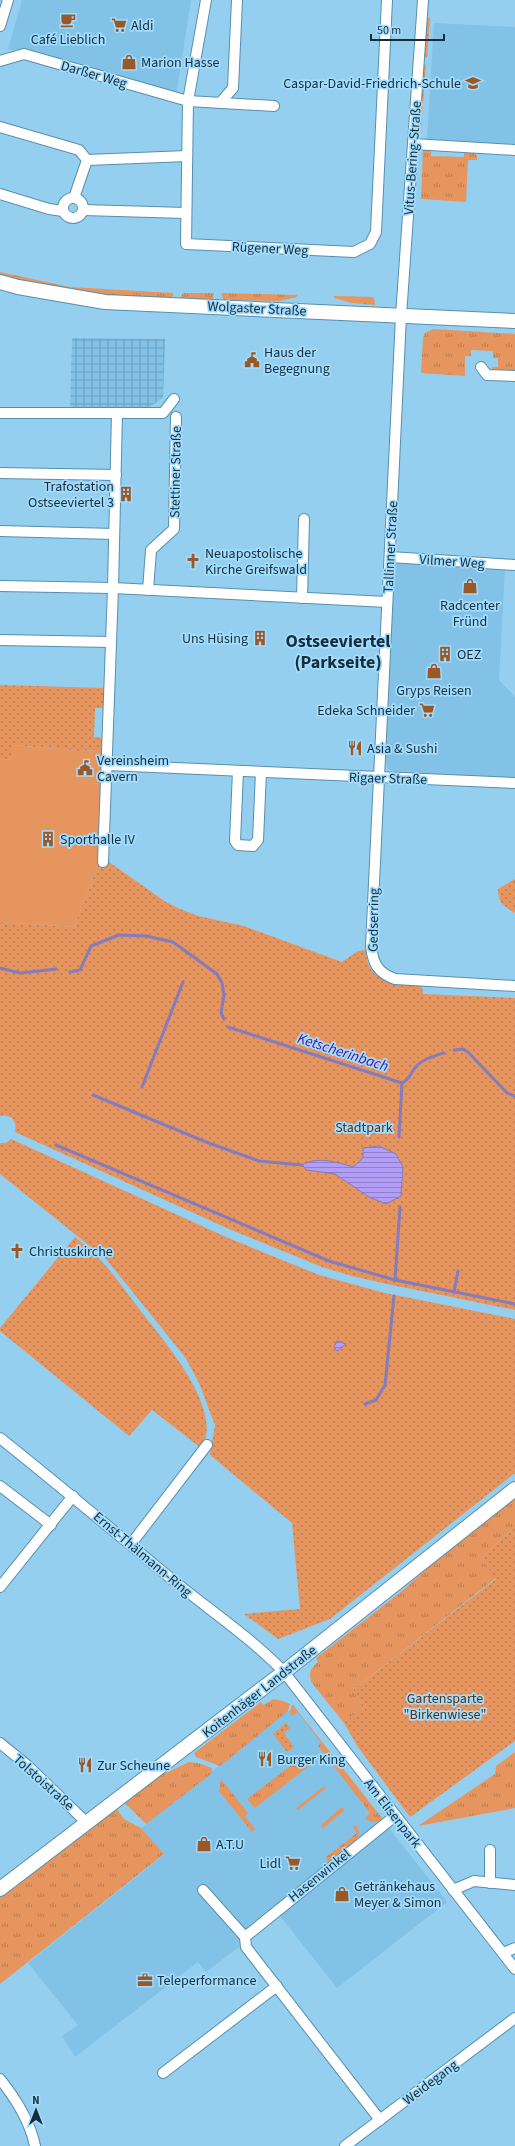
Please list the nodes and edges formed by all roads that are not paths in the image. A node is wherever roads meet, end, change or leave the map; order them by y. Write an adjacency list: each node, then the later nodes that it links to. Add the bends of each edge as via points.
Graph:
1 (8, 0): 6 (street)
2 (206, 0): 8 (street)
3 (237, 0): 9 (street, via 233,88)
4 (387, 0): 20 (street, Rügener Weg, via 376,232 370,244 354,252 186,244)
5 (423, 0): 12 (street, Vitus-Bering-Straße)
6 (0, 26)
7 (0, 61): 8 (street, Darßer Weg, via 29,55)
8 (188, 101): 9 (street, Darßer Weg); 14 (street)
9 (220, 103): 10 (street, Darßer Weg)
10 (274, 106)
11 (0, 127): 15 (street, via 79,150)
12 (413, 144): 13 (street); 22 (street, Vitus-Bering-Straße)
13 (515, 150)
14 (187, 156): 15 (street); 20 (street)
15 (87, 160): 17 (street)
16 (0, 194): 18 (street, via 49,209)
17 (74, 198): 18 (street, via 65,202); 19 (street, via 80,201)
18 (63, 210): 19 (street, via 67,217 74,219 80,216)
19 (83, 210): 20 (street)
20 (186, 213)
21 (0, 282): 22 (main road, Wolgaster Straße, via 105,302)
22 (401, 316): 23 (main road, Wolgaster Straße); 35 (street, Tallinner Straße)
23 (515, 321)
24 (481, 367): 25 (street, via 488,375)
25 (515, 376)
26 (174, 399): 28 (street, via 164,413)
27 (0, 413): 28 (street)
28 (117, 413): 31 (street)
29 (176, 417): 39 (street, Stettiner Straße, via 174,529 151,550)
30 (0, 473): 31 (street)
31 (116, 475): 34 (street)
32 (304, 519): 40 (street)
33 (0, 531): 34 (street)
34 (114, 534): 38 (street)
35 (390, 557): 36 (street, Vilmer Weg); 41 (street, Tallinner Straße)
36 (515, 565)
37 (0, 586): 38 (street)
38 (113, 588): 39 (street); 43 (street)
39 (148, 590): 40 (street)
40 (302, 598): 41 (street)
41 (387, 602): 47 (street, Tallinner Straße)
42 (0, 640): 43 (street)
43 (111, 642): 44 (street)
44 (107, 765): 45 (street, Rigaer Straße); 49 (street)
45 (238, 771): 46 (street, Rigaer Straße); 46 (street, via 235,841 238,845 247,846 253,846 258,840)
46 (261, 772): 47 (street, Rigaer Straße)
47 (378, 778): 48 (street, Rigaer Straße); 50 (street, Gedserring, via 371,946 375,966 387,976 400,980)
48 (515, 783)
49 (103, 862)
50 (515, 986)
51 (0, 1438): 55 (street, Ernst-Thälmann-Ring)
52 (207, 1445): 57 (street)
53 (0, 1486): 56 (street)
54 (515, 1489): 59 (main road, Koitenhäger Landstraße)
55 (73, 1496): 56 (street); 57 (street, Ernst-Thälmann-Ring)
56 (50, 1525): 58 (street)
57 (131, 1544): 59 (street, Ernst-Thälmann-Ring, via 262,1649)
58 (0, 1587)
59 (284, 1672): 61 (street, Am Elisenpark); 62 (main road, Koitenhäger Landstraße)
60 (0, 1743): 62 (street, Tolstoistraße, via 28,1766)
61 (395, 1816): 68 (street, Am Elisenpark); 69 (street, Hasenwinkel)
62 (87, 1823): 66 (main road, Koitenhäger Landstraße)
63 (490, 1850): 64 (street)
64 (490, 1883): 65 (street); 68 (street, via 474,1881)
65 (515, 1885)
66 (0, 1889)
67 (203, 1890): 69 (street)
68 (453, 1890): 71 (street, Am Elisenpark)
69 (244, 1937): 73 (street, via 246,1947)
70 (515, 1948): 71 (street)
71 (503, 1954): 72 (street, Am Elisenpark)
72 (515, 1969)
73 (276, 1986): 75 (street); 77 (street)
74 (515, 2018): 77 (street, Weidegang)
75 (163, 2073)
76 (0, 2079): 78 (street, via 14,2096 32,2133)
77 (380, 2120): 79 (street, Weidegang)
78 (35, 2146)
79 (345, 2146)

